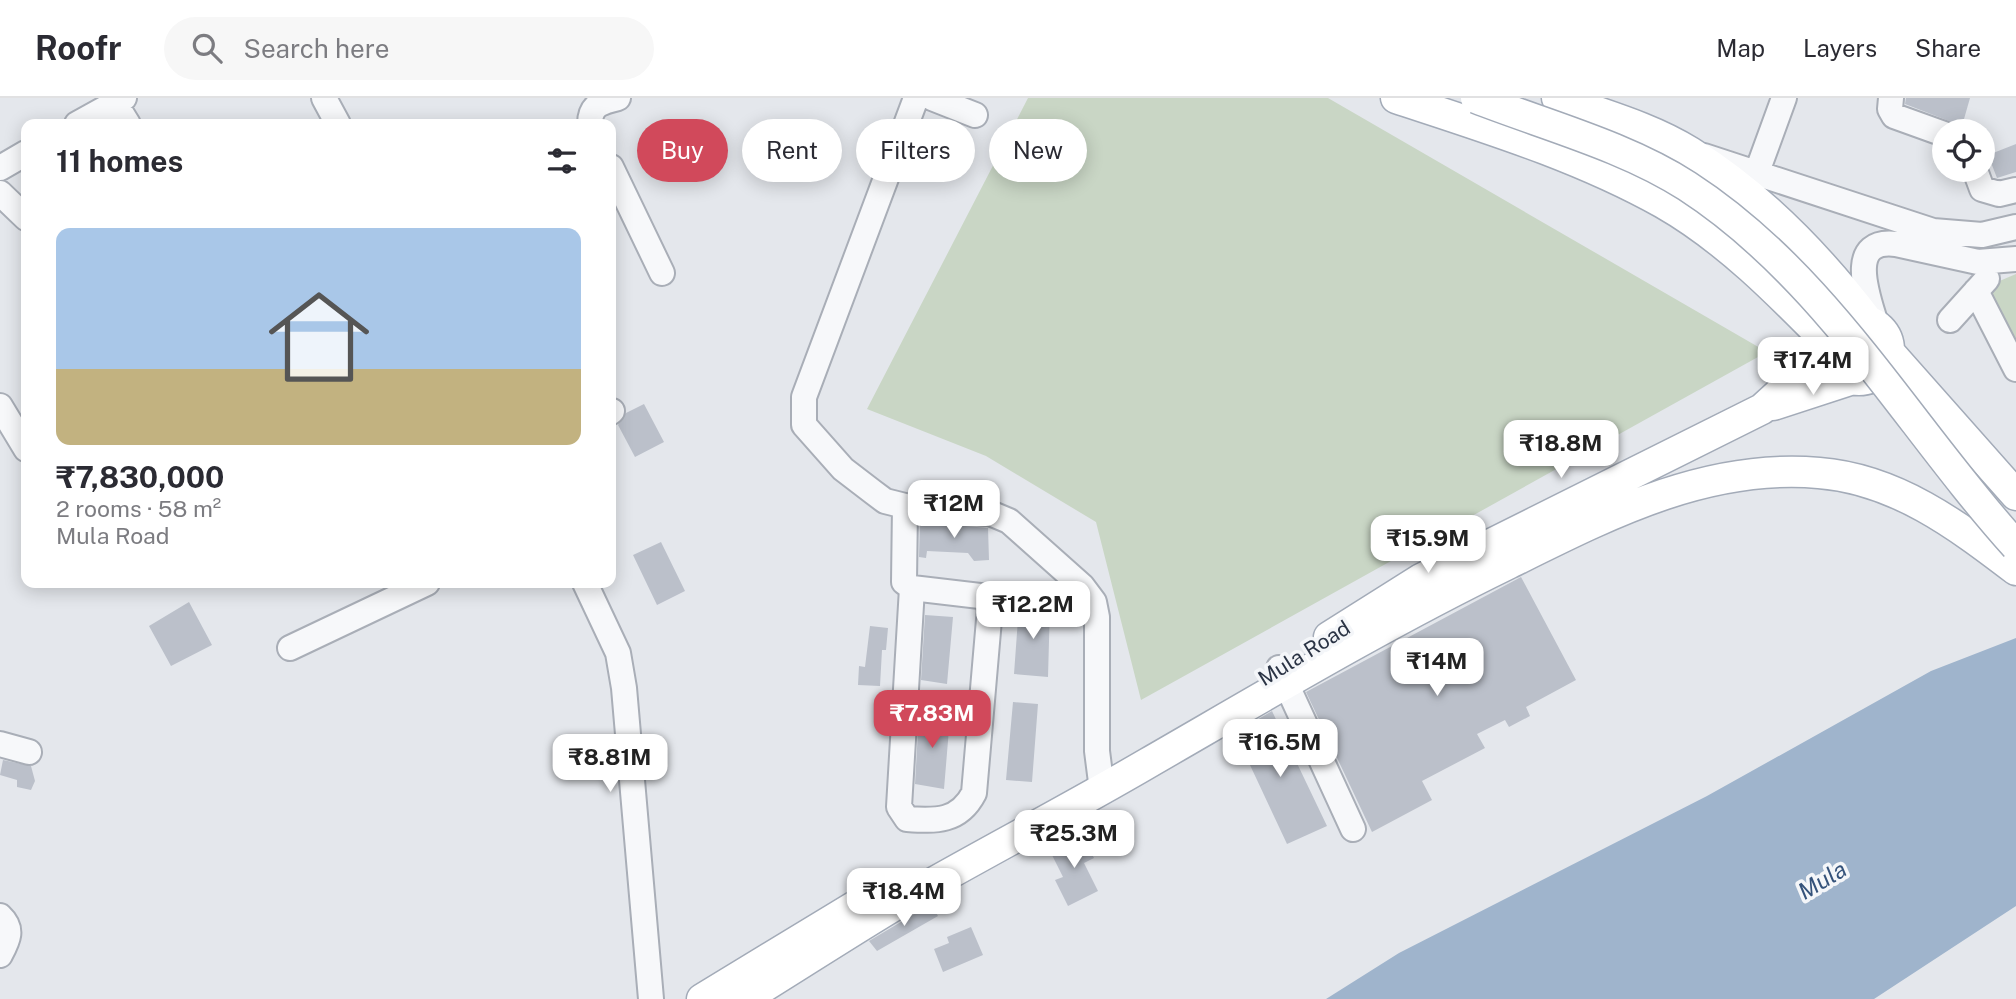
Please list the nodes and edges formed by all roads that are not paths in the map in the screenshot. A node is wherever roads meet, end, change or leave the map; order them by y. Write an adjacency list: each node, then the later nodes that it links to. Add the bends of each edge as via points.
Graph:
1 (324, 98): 14 (street)
2 (618, 98): 15 (street, via 595,106)
3 (916, 98): 40 (street, via 802,411 804,425 843,469 886,501)
4 (932, 98): 11 (street)
5 (1396, 98): 32 (main road, via 1586,164 1664,204 1767,281)
6 (1476, 98): 41 (main road, bridge, via 1627,155 1689,187 1719,211 1816,298)
7 (1557, 98): 17 (main road)
8 (1784, 98): 20 (street)
9 (1891, 98): 16 (street, via 1894,116)
10 (119, 101): 12 (street); 13 (street)
11 (975, 116)
12 (86, 119)
13 (126, 119)
14 (335, 119)
15 (590, 119)
16 (1932, 130)
17 (1689, 151): 20 (street); 31 (main road, via 1747,194 1796,239)
18 (21, 156): 19 (street)
19 (0, 168)
20 (1757, 172): 26 (street, via 1933,231 1982,235)
21 (616, 177): 28 (street)
22 (1979, 182): 23 (street, via 1982,189 1999,194)
23 (2016, 190)
24 (0, 193): 25 (street)
25 (21, 213)
26 (2016, 227)
27 (2010, 259): 29 (street); 31 (street, via 1978,262 1884,243 1875,246 1865,260 1863,276)
28 (662, 273)
29 (1976, 291): 30 (street); 34 (street)
30 (1950, 320)
31 (1872, 322): 32 (main road, via 1844,323); 33 (main road, via 1887,337)
32 (1829, 346): 35 (main road, via 1838,372); 37 (main road, Mula Road)
33 (1889, 353): 35 (main road, via 1877,374); 39 (main road)
34 (2016, 369)
35 (1853, 379): 37 (main road)
36 (0, 406): 38 (street)
37 (1762, 408): 46 (main road, Mula Road, via 1420,579)
38 (21, 441)
39 (2016, 495)
40 (905, 506): 45 (street, via 902,568 904,582); 51 (street, via 990,513 1009,521 1094,602)
41 (2016, 546)
42 (2016, 570): 46 (main road, via 1933,509 1899,494 1841,476 1787,472 1720,480 1658,495)
43 (417, 588): 47 (street)
44 (587, 588): 56 (street, via 618,653 624,688)
45 (912, 588): 45 (street, via 980,596 989,608 974,793 967,807 940,821 907,819 899,807)
46 (1395, 613): 48 (main road, Mula Road)
47 (290, 649)
48 (1283, 676): 51 (main road, Mula Road); 52 (street)
49 (0, 744): 50 (street)
50 (29, 751)
51 (1101, 781): 54 (main road, Mula Road)
52 (1353, 829)
53 (4, 920): 55 (street, via 9,936)
54 (841, 927): 57 (main road, Mula Road); 58 (main road, Mula Road)
55 (0, 955)
56 (651, 999)
57 (702, 999)
58 (744, 999)

